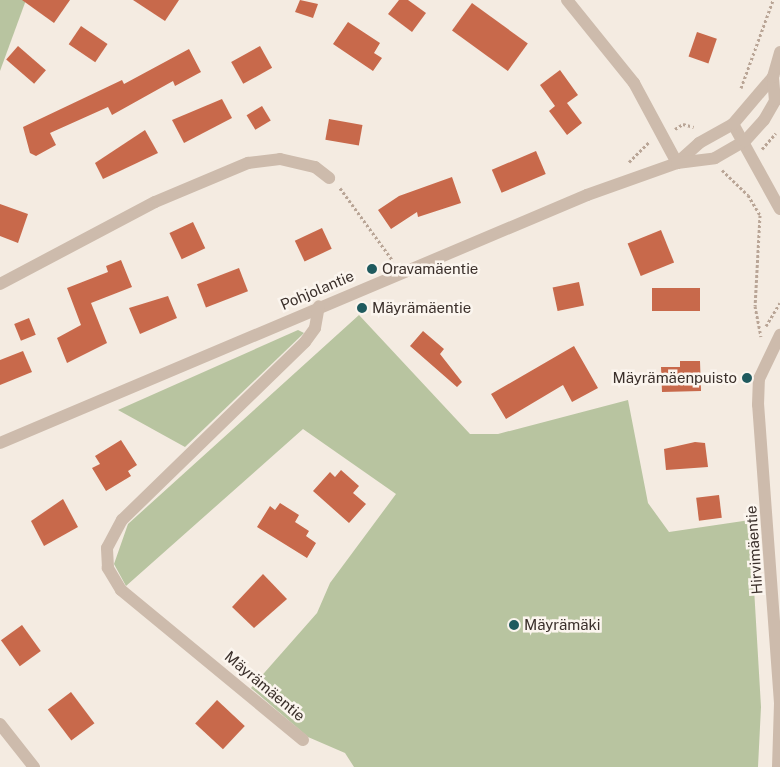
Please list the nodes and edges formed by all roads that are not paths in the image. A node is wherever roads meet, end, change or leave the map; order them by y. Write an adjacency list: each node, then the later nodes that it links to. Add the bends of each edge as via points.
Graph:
1 (567, 0): 6 (street, via 634,84)
2 (780, 52): 3 (street, Pohjolantie)
3 (773, 77): 4 (street, Pohjolantie); 5 (street, Pohjolantie, via 775,101)
4 (733, 124): 5 (street); 6 (street, Pohjolantie, via 698,144)
5 (745, 141): 6 (street, Pohjolantie, via 702,162); 8 (street)
6 (677, 163): 10 (street, Pohjolantie)
7 (329, 178): 9 (street, via 315,167 280,159 248,163 155,202)
8 (780, 209)
9 (0, 284)
10 (319, 306): 12 (street, Pohjolantie); 14 (street, Mäyrämäentie, via 315,328 305,342 122,520 107,548 108,568 121,590)
11 (780, 335): 16 (street, Hirvimäentie, via 759,379 758,405 780,703)
12 (0, 443)
13 (0, 724): 15 (street)
14 (304, 740)
15 (34, 767)
16 (778, 767)

